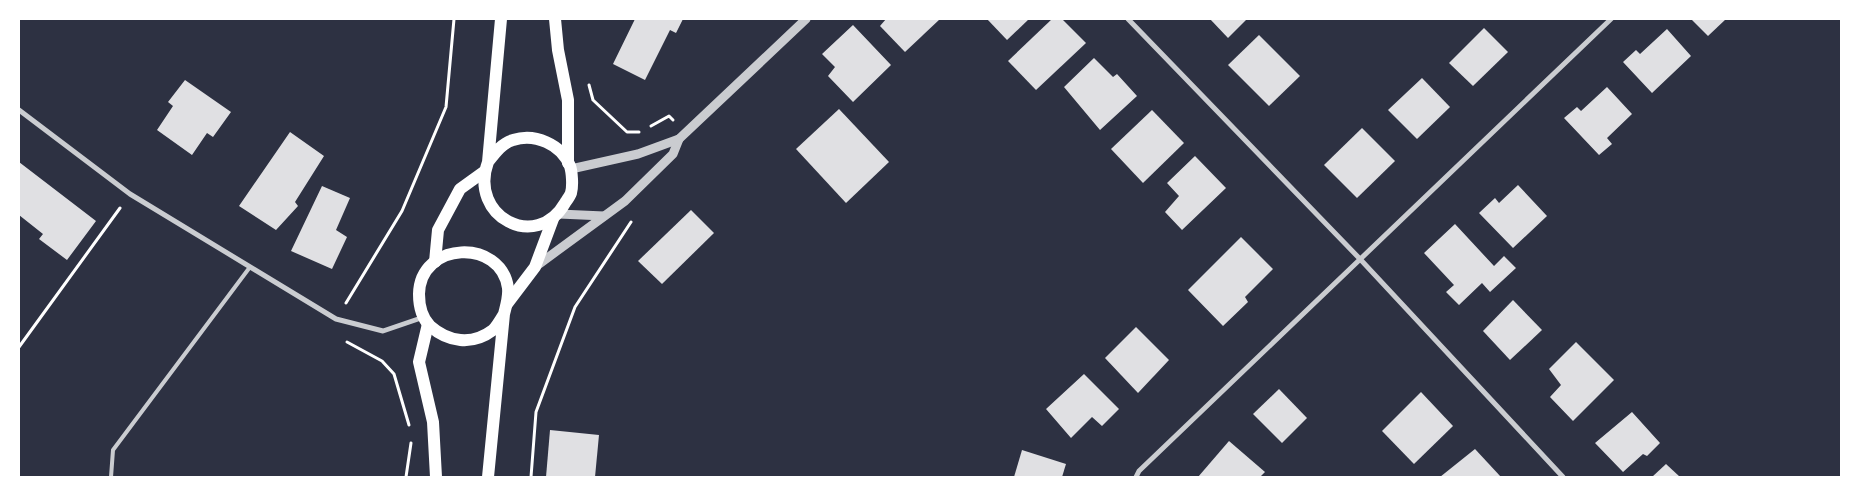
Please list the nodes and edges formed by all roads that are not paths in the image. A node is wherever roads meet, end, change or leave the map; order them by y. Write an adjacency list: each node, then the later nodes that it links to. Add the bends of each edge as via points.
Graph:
1 (501, 19): 8 (main road)
2 (555, 19): 9 (main road, via 568,100)
3 (806, 19): 7 (street)
4 (1128, 19): 12 (street)
5 (1611, 19): 12 (street)
6 (19, 110): 15 (street, via 130,194)
7 (682, 136): 9 (street, via 638,154); 11 (street, via 673,154 625,201)
8 (486, 166): 9 (main road, via 498,149 512,140 528,137 545,140 558,149); 10 (main road, via 484,188 490,205 502,218 518,226 536,226); 13 (main road, via 460,190 438,230)
9 (569, 166): 10 (main road, via 571,192)
10 (556, 216): 11 (street); 14 (main road)
11 (604, 216): 14 (street)
12 (1360, 259): 21 (street); 22 (street)
13 (435, 262): 16 (main road, via 449,253 465,251 495,263 508,288); 17 (main road, via 424,273 419,288 419,303)
14 (535, 266): 16 (main road)
15 (250, 267): 17 (street, via 336,319 383,330); 18 (lane, via 113,450)
16 (506, 309): 17 (main road, via 494,329 478,338 460,341 442,336); 20 (main road)
17 (426, 320): 19 (main road, via 419,362 433,422)
18 (111, 477)
19 (436, 477)
20 (488, 477)
21 (1136, 477)
22 (1563, 477)

